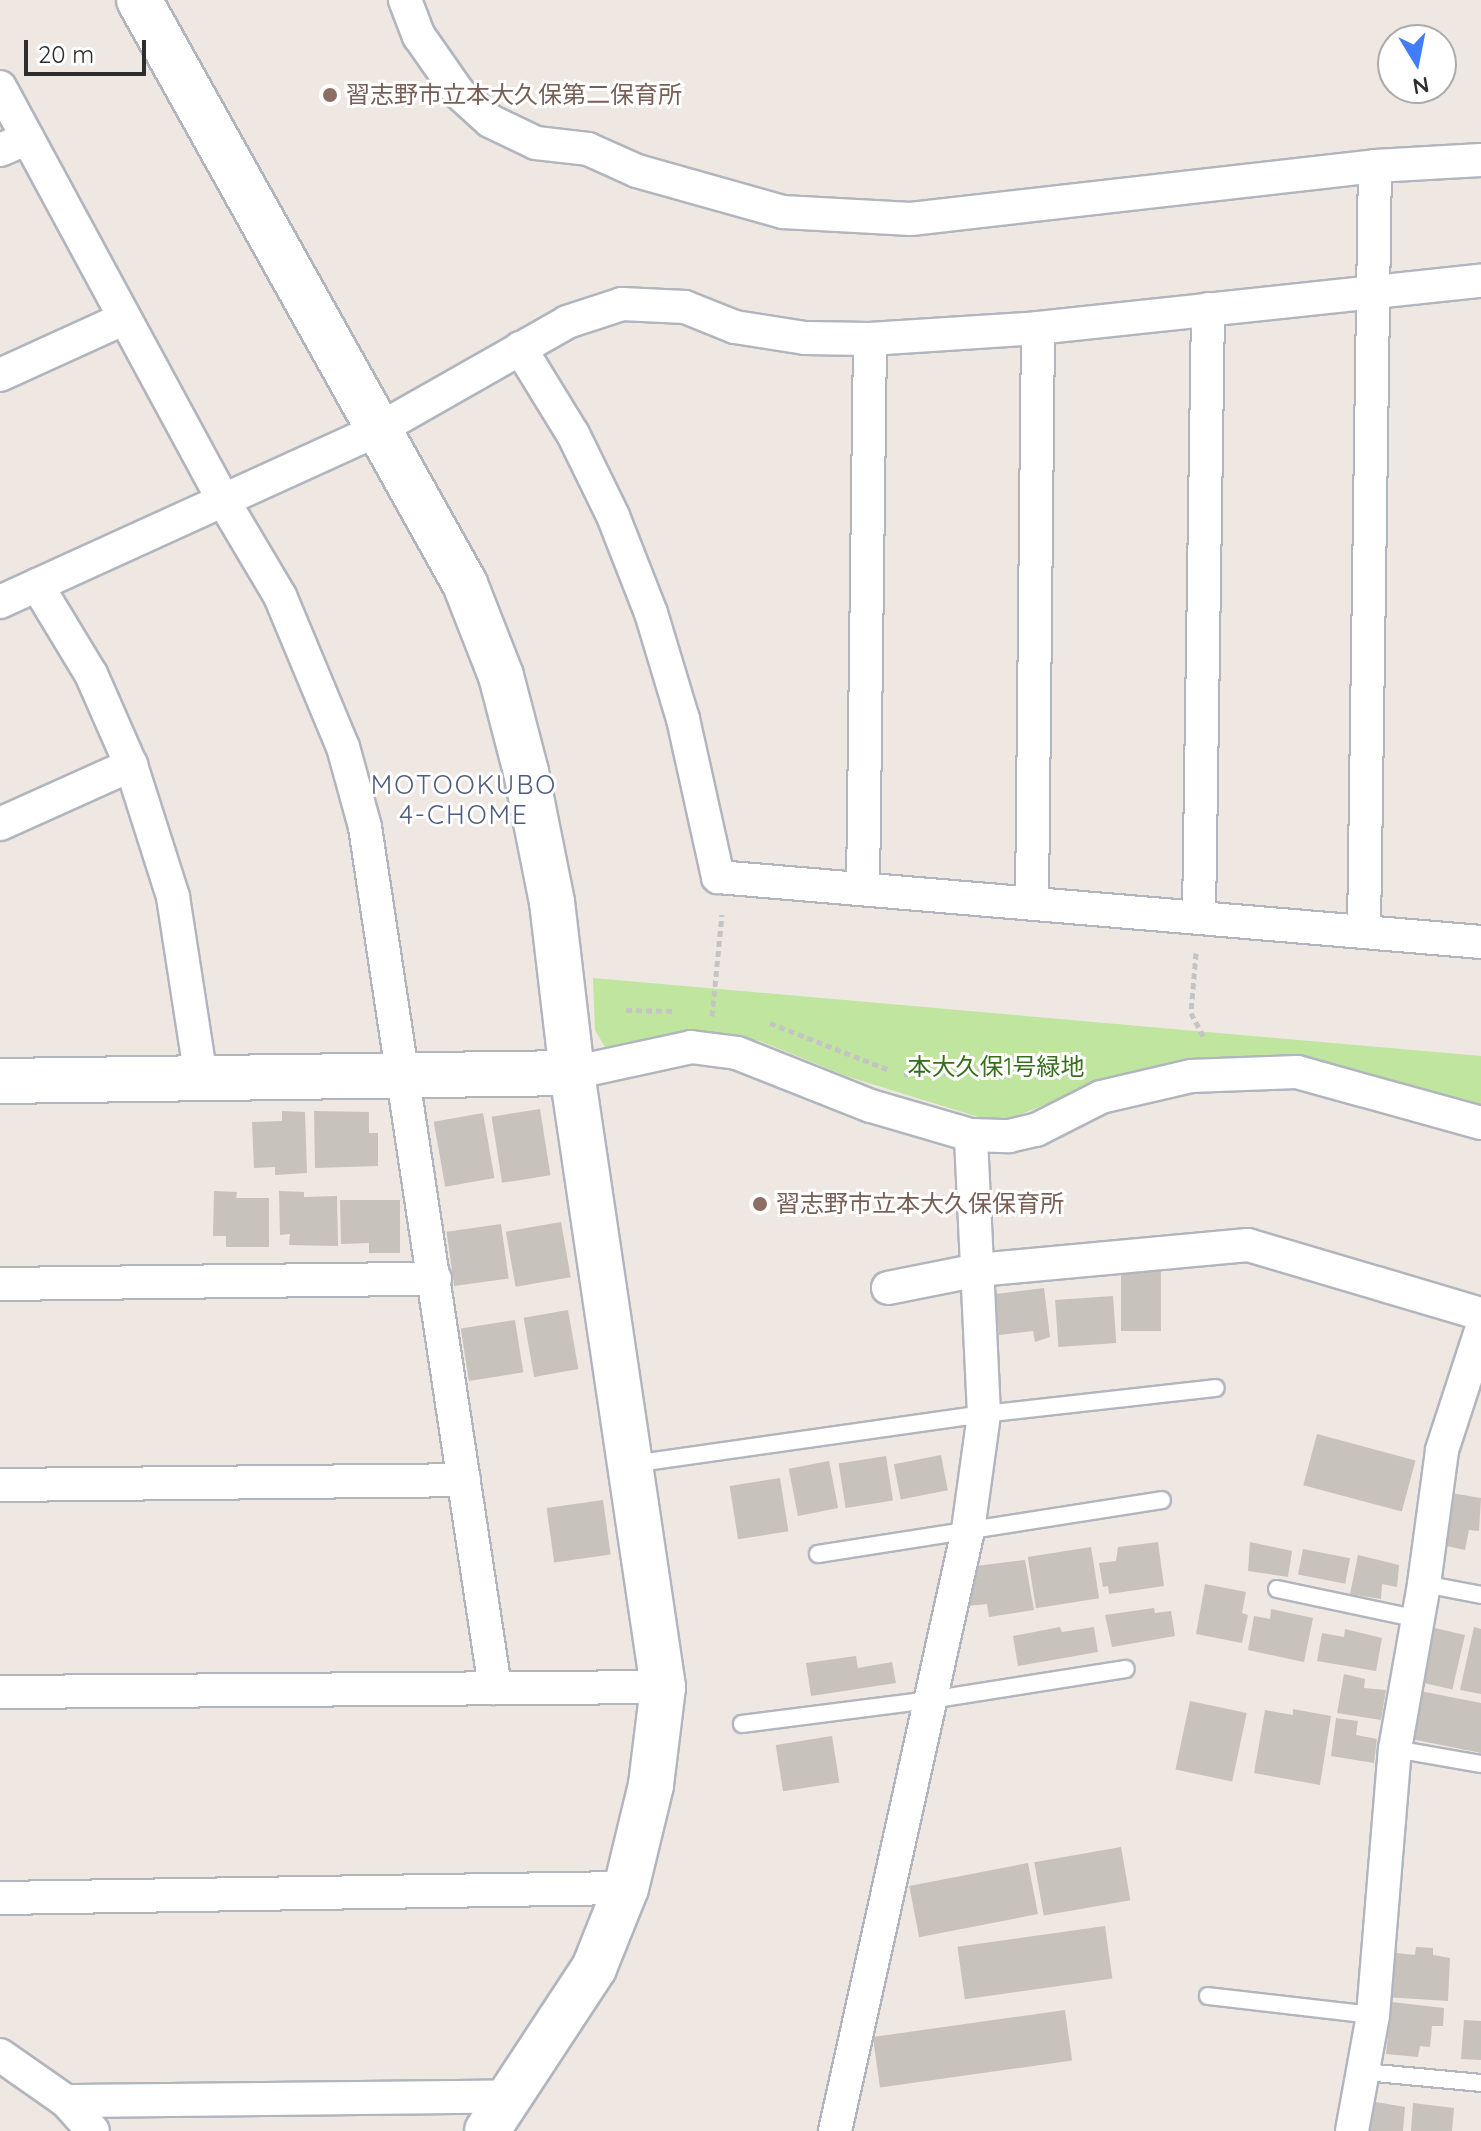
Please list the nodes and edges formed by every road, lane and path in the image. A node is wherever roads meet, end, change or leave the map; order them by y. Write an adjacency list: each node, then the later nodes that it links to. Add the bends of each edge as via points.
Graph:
1 (139, 0): 15 (street)
2 (405, 0): 6 (street, via 419,36 458,92 490,121 536,143 588,149 637,171 783,212 911,219)
3 (0, 87): 4 (street)
4 (14, 144): 10 (street)
5 (1481, 160): 6 (street)
6 (1375, 166): 8 (street)
7 (1481, 281): 8 (street)
8 (1373, 290): 9 (street); 25 (street)
9 (1208, 309): 11 (street); 24 (street)
10 (125, 318): 14 (street); 16 (street)
11 (1038, 328): 12 (street); 23 (street)
12 (870, 339): 13 (street, via 805,338 735,327 685,307 622,304 567,322); 22 (street)
13 (520, 348): 15 (street); 21 (street, via 573,434 651,613 683,719 718,877)
14 (0, 375)
15 (379, 429): 16 (street); 38 (street, via 465,584 501,676 552,902)
16 (223, 500): 17 (street); 39 (street, via 280,596 343,747 365,827)
17 (37, 585): 18 (street); 19 (street, via 91,674)
18 (0, 602)
19 (131, 765): 20 (street); 41 (street, via 173,897)
20 (0, 824)
21 (726, 878): 22 (street); 30 (path)
22 (863, 889): 23 (street)
23 (1032, 902): 24 (street)
24 (1199, 916): 25 (street); 34 (path, via 1191,1013)
25 (1364, 931): 26 (street)
26 (1481, 942)
27 (626, 1010): 28 (path)
28 (684, 1011)
29 (698, 1011): 30 (path)
30 (713, 1012): 31 (path); 36 (path)
31 (727, 1015)
32 (756, 1021): 37 (path, via 785,1027 900,1074 1043,1069)
33 (1192, 1039): 34 (path)
34 (1205, 1040): 35 (path); 40 (path)
35 (1216, 1040)
36 (709, 1049): 38 (street, via 691,1047); 44 (street, via 737,1053 871,1106)
37 (1089, 1061)
38 (572, 1073): 39 (street); 53 (street)
39 (402, 1074): 41 (street); 46 (street)
40 (1225, 1075): 43 (street, via 1297,1072); 44 (street, via 1191,1076 1101,1097 1036,1130)
41 (201, 1077): 42 (street)
42 (0, 1081)
43 (1481, 1123)
44 (971, 1135): 45 (street)
45 (978, 1270): 48 (street); 49 (street, via 1248,1245); 52 (street)
46 (435, 1279): 47 (street); 54 (street)
47 (0, 1284)
48 (888, 1288)
49 (1481, 1314)
50 (1481, 1331): 59 (street, via 1442,1450)
51 (1216, 1388): 52 (lane)
52 (984, 1414): 53 (lane); 57 (street)
53 (632, 1464): 64 (street)
54 (464, 1480): 55 (street); 65 (street)
55 (0, 1485)
56 (1162, 1500): 57 (lane)
57 (968, 1530): 58 (lane); 67 (street)
58 (818, 1554)
59 (1424, 1584): 61 (lane); 62 (street)
60 (1277, 1589): 62 (lane)
61 (1481, 1595)
62 (1418, 1619): 69 (street)
63 (1126, 1669): 67 (lane)
64 (663, 1687): 65 (street); 71 (street, via 651,1785)
65 (495, 1688): 66 (street)
66 (0, 1692)
67 (930, 1700): 68 (lane); 81 (street)
68 (742, 1724)
69 (1395, 1749): 70 (lane); 74 (street)
70 (1481, 1764)
71 (626, 1888): 72 (street); 79 (street, via 594,1968)
72 (0, 1898)
73 (1208, 1996): 74 (lane)
74 (1373, 2015): 76 (street)
75 (0, 2055): 78 (street)
76 (1365, 2072): 77 (lane); 82 (street)
77 (1481, 2083)
78 (66, 2101): 79 (street); 80 (street)
79 (499, 2113)
80 (93, 2131)
81 (835, 2131)
82 (1352, 2131)

